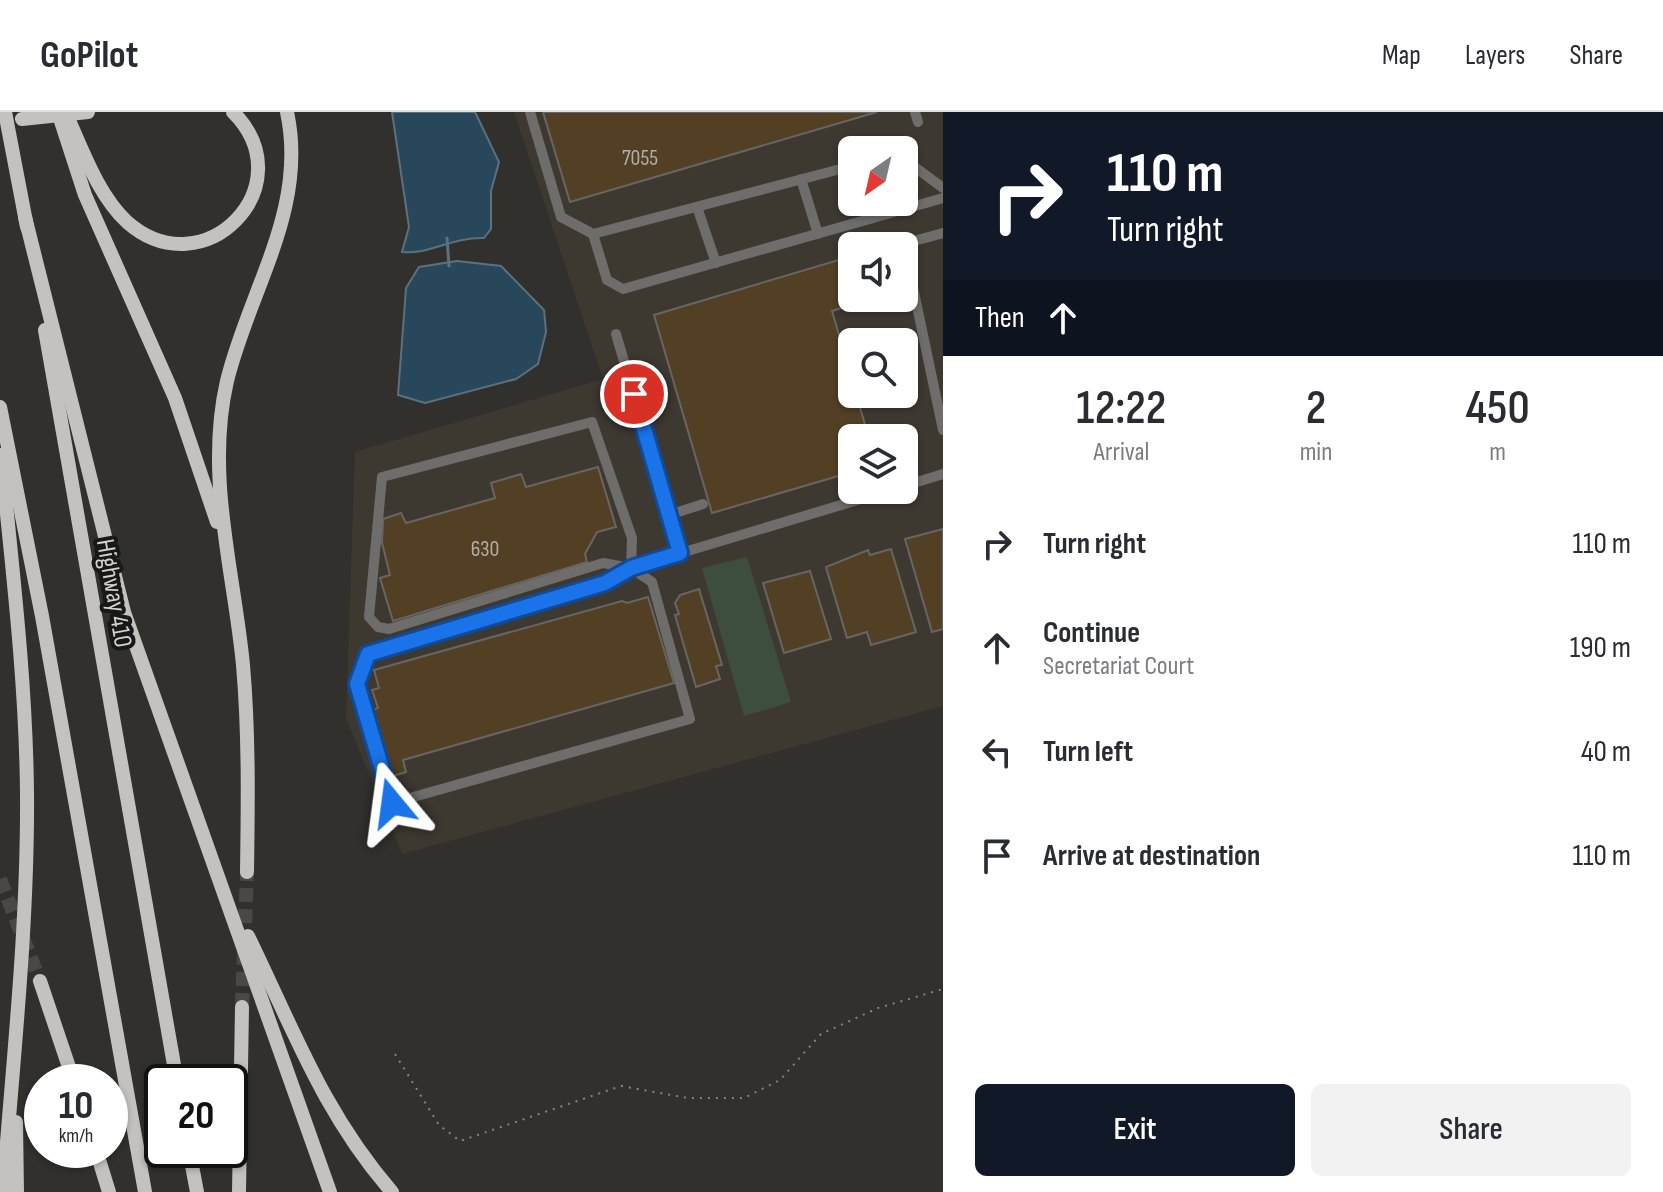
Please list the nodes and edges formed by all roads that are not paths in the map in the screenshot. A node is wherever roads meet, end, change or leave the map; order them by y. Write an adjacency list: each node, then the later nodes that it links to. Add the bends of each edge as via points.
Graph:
1 (5, 112): 15 (highway, Highway 410)
2 (58, 112): 29 (highway, via 85,195 175,398)
3 (66, 112): 5 (highway, via 99,184 125,220 149,238 175,245 214,237 247,208 258,180 258,149)
4 (88, 112): 8 (highway)
5 (233, 112)
6 (287, 112): 29 (highway, via 293,162 288,198 235,355 220,420)
7 (530, 112): 17 (street, via 561,217)
8 (22, 119)
9 (918, 169): 12 (street)
10 (838, 170): 11 (street)
11 (801, 179): 14 (street); 18 (street)
12 (943, 188)
13 (943, 198): 18 (street)
14 (697, 207): 17 (street); 19 (street)
15 (25, 217): 33 (highway, via 124,612); 37 (highway, Highway 410)
16 (943, 233): 22 (street, via 914,241 906,254)
17 (593, 234): 19 (street, via 607,280 623,289)
18 (818, 234): 19 (street)
19 (716, 263)
20 (616, 334): 28 (street)
21 (0, 407): 44 (highway)
22 (943, 430)
23 (0, 442): 38 (highway, via 27,793)
24 (943, 474): 25 (street)
25 (918, 482)
26 (703, 504): 28 (street)
27 (844, 504): 30 (street)
28 (669, 515): 30 (street)
29 (226, 549): 32 (highway, via 243,665)
30 (680, 553): 31 (street)
31 (631, 568): 31 (street, via 603,563 389,629 369,617 382,477 592,422 632,538); 31 (street, via 652,582 690,719 392,803 357,684 368,654 605,583)
32 (247, 872)
33 (225, 890): 47 (highway); 48 (highway, via 320,1091 355,1148)
34 (40, 981): 36 (highway)
35 (242, 1007): 46 (highway)
36 (68, 1064)
37 (174, 1064)
38 (11, 1078): 41 (highway); 42 (highway)
39 (102, 1168): 43 (highway)
40 (192, 1168): 45 (highway)
41 (3, 1192)
42 (17, 1192)
43 (109, 1192)
44 (145, 1192)
45 (197, 1192)
46 (239, 1192)
47 (330, 1192)
48 (392, 1192)

